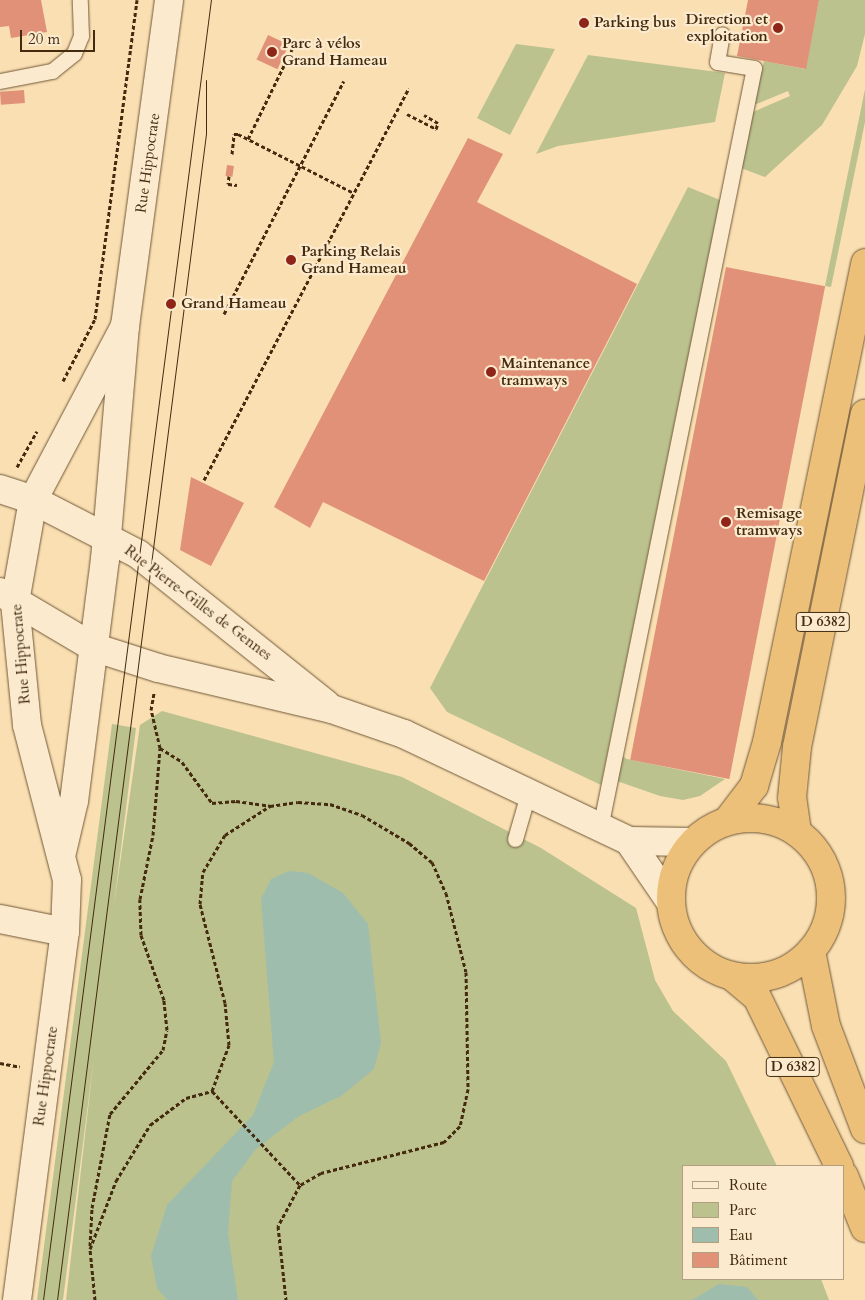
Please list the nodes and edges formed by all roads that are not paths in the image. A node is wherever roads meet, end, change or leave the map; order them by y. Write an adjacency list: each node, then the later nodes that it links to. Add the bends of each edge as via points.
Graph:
1 (80, 0): 4 (lane, via 81,36 74,53 52,71)
2 (169, 0): 6 (street, Rue Hippocrate)
3 (722, 34): 16 (lane, via 717,62 754,68)
4 (0, 81)
5 (865, 263): 15 (highway, D 6382, via 767,742 754,786)
6 (125, 326): 9 (street, Rue Hippocrate); 10 (street, Rue Hippocrate)
7 (865, 414): 17 (highway, D 6382, via 797,747 792,798)
8 (3, 490): 9 (street, Rue Pierre-Gilles de Gennes)
9 (33, 500): 10 (street, Rue Pierre-Gilles de Gennes); 11 (street, Rue Hippocrate)
10 (107, 536): 12 (street, Rue Hippocrate); 13 (street, Rue Pierre-Gilles de Gennes, via 138,554 210,609)
11 (7, 597): 12 (street, Rue Pierre-Gilles de Gennes); 21 (street, Rue Hippocrate, via 27,725 41,788)
12 (93, 647): 13 (street, Rue Pierre-Gilles de Gennes, via 158,668); 21 (street, Rue Hippocrate, via 74,801)
13 (332, 709): 14 (street, Rue Pierre-Gilles de Gennes, via 404,734)
14 (528, 794): 16 (street, Rue Pierre-Gilles de Gennes); 18 (lane)
15 (728, 820): 17 (highway, via 760,818); 20 (highway)
16 (600, 828): 19 (street, Rue Pierre-Gilles de Gennes)
17 (797, 832): 25 (highway, via 814,847 825,867 831,889 824,933)
18 (515, 839)
19 (629, 841): 20 (street, Rue Pierre-Gilles de Gennes); 22 (street)
20 (692, 842): 22 (highway, via 675,869)
21 (62, 852): 24 (street, Rue Hippocrate, via 67,880)
22 (670, 901): 26 (highway, via 676,927 689,950 709,967)
23 (0, 919): 24 (street)
24 (65, 932): 31 (street, Rue Hippocrate)
25 (811, 951): 26 (highway, via 776,975); 27 (highway, D 6382, via 826,1026)
26 (733, 977): 28 (highway, D 6382, via 757,997)
27 (865, 1129)
28 (839, 1165)
29 (845, 1178): 30 (highway)
30 (865, 1228)
31 (17, 1300)

